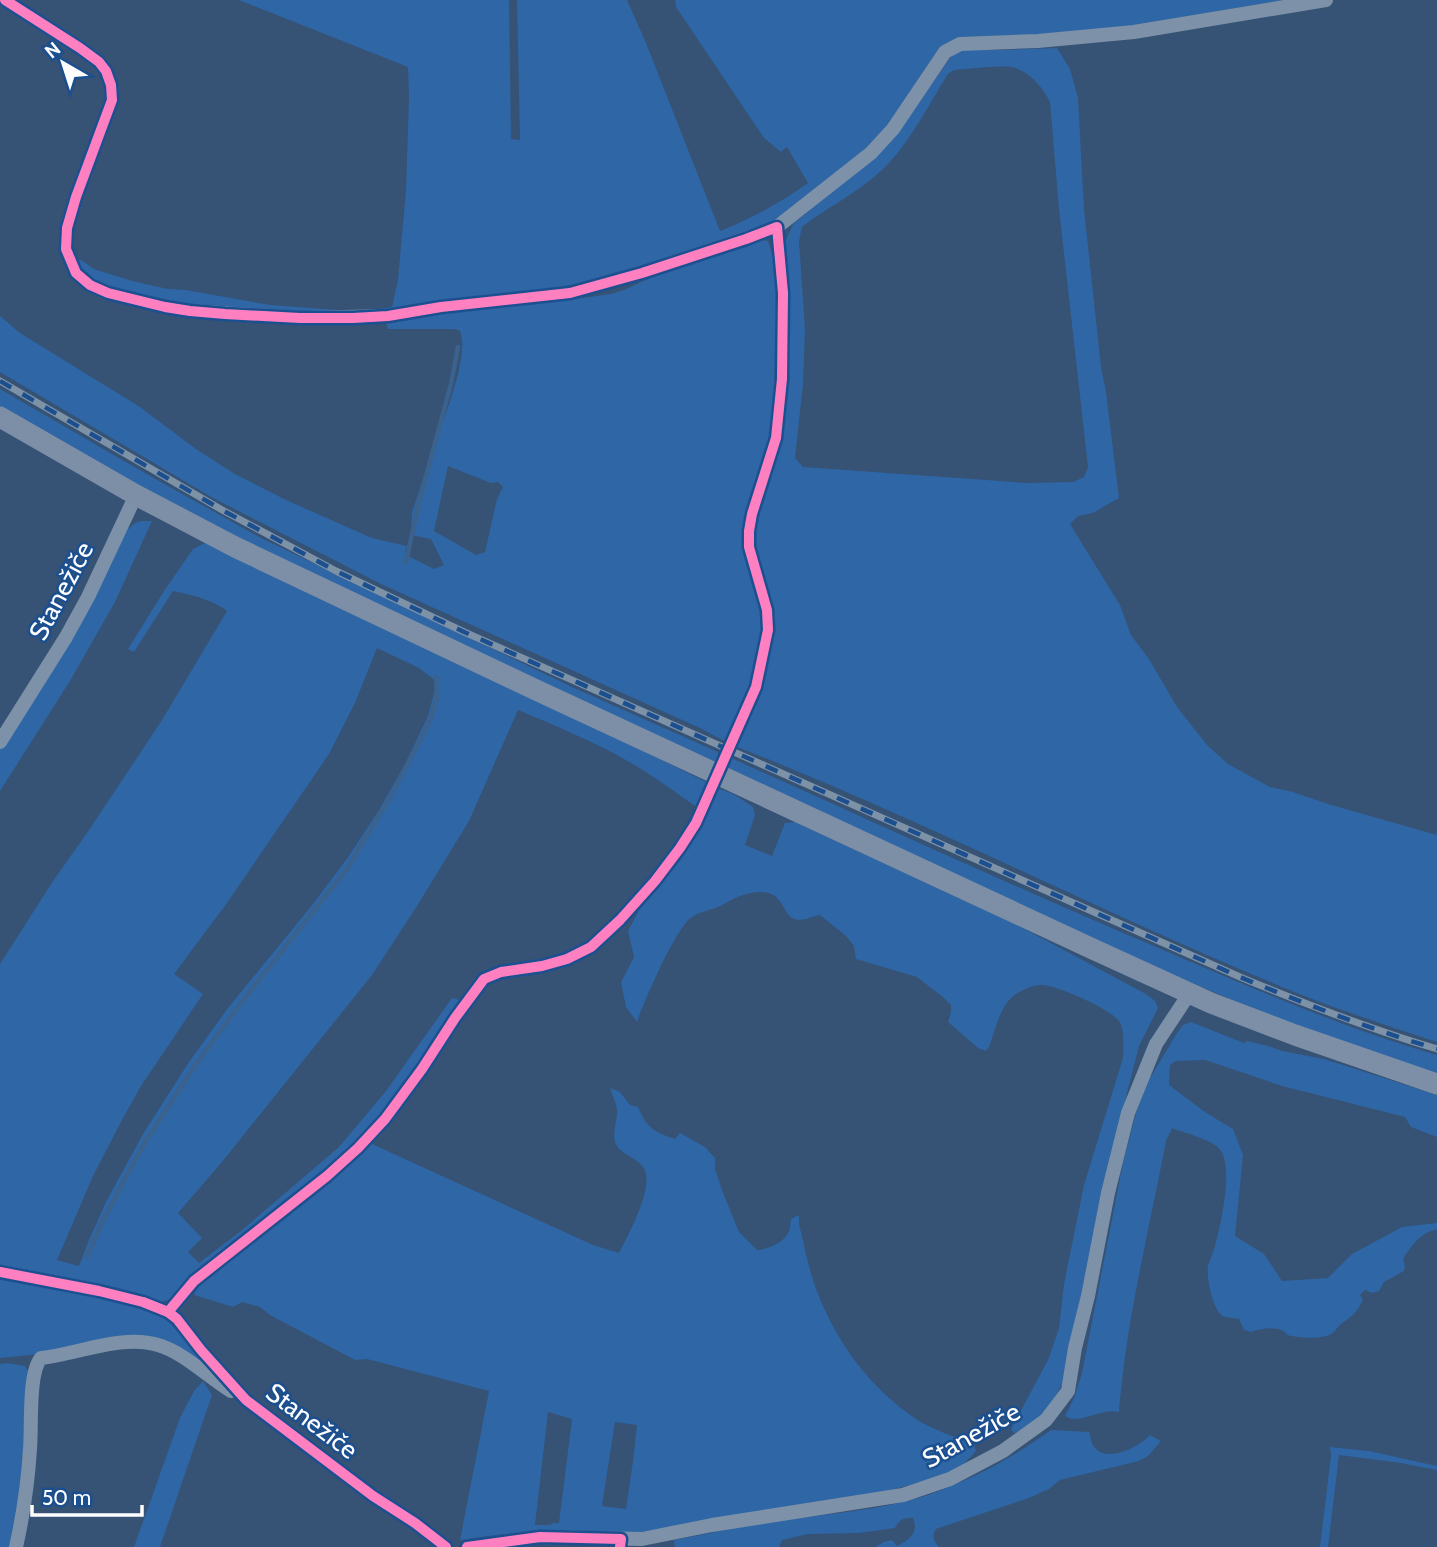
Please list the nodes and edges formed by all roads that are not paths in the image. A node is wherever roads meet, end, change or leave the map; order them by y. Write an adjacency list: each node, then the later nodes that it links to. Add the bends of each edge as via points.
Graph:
1 (5, 0): 3 (street, via 99,62 111,85 112,100 76,197 66,240 76,273 108,293 190,311 300,318 388,316 570,293)
2 (1326, 0): 3 (street, via 1134,32 960,44 945,52 871,153)
3 (777, 227): 10 (street, via 783,293 782,379 776,438 749,531 768,630 756,687 696,823 655,881 590,947 542,967 500,972 484,979 385,1119 358,1148 194,1281)
4 (0, 417): 5 (main road)
5 (136, 495): 6 (street, Stanežiče, via 66,637); 7 (main road, via 235,547)
6 (0, 742)
7 (1189, 993): 8 (main road); 15 (street, Stanežiče, via 1156,1044 1128,1113 1068,1391 1046,1420 1003,1451 950,1479 903,1495 642,1539 540,1537)
8 (1437, 1084)
9 (0, 1272): 10 (street, Stanežiče, via 99,1291)
10 (168, 1312): 11 (street, Stanežiče)
11 (246, 1400): 12 (street, Stanežiče, via 160,1345 122,1342 41,1358 34,1375 30,1451); 13 (street, Stanežiče)
12 (16, 1547)
13 (446, 1547)
14 (467, 1547): 15 (street, Stanežiče)
15 (473, 1547)

